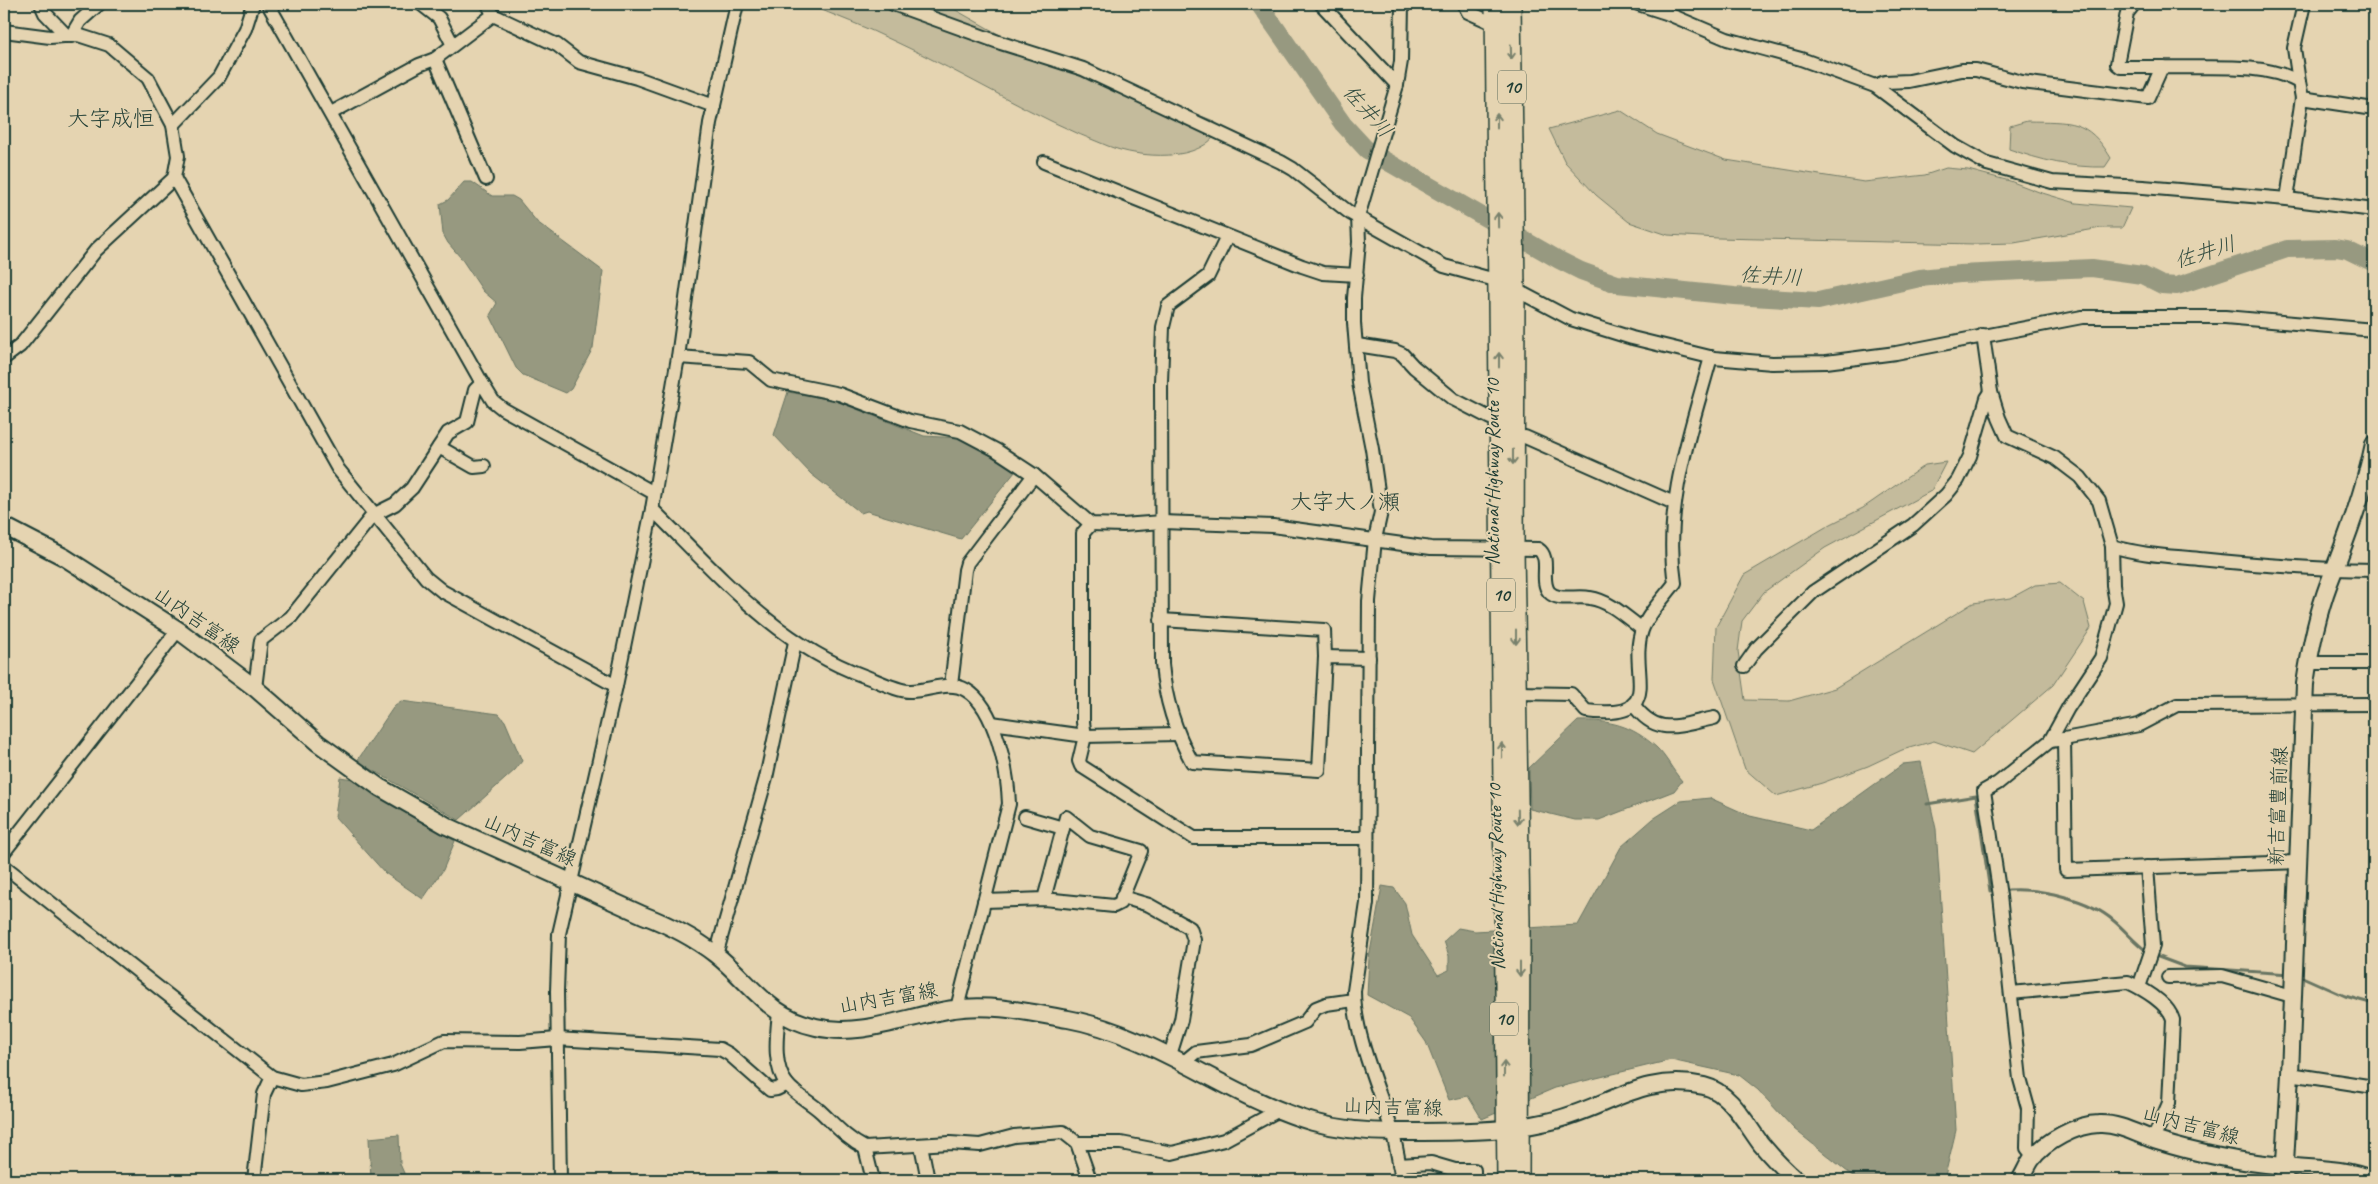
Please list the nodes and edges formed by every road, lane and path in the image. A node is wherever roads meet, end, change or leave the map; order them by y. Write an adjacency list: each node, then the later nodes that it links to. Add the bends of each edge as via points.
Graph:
1 (41, 4): 20 (street, via 45,13)
2 (99, 4): 20 (street)
3 (253, 4): 31 (street, via 219,77)
4 (268, 4): 30 (street)
5 (421, 4): 21 (street, via 439,18)
6 (736, 4): 28 (street)
7 (894, 4): 38 (street, via 1001,43 1062,61 1146,98 1294,168 1336,203)
8 (1321, 4): 26 (street)
9 (1402, 4): 26 (street, via 1401,61)
10 (1464, 4): 18 (street, via 1468,12)
11 (1495, 4): 18 (highway, National Highway Route 10 / 10)
12 (1511, 4): 33 (highway, National Highway Route 10 / 10, one-way to 33)
13 (1638, 4): 16 (street)
14 (2134, 4): 23 (street, via 2127,13 2117,64 2121,67)
15 (2304, 4): 24 (street, via 2294,48)
16 (1667, 8): 25 (street, via 1727,39 1801,59)
17 (490, 9): 21 (street); 28 (street, via 556,45 579,62 637,78)
18 (1497, 25): 33 (highway, National Highway Route 10 / 10, one-way to 18)
19 (4, 31): 20 (street)
20 (69, 36): 31 (street, via 78,35 110,45 148,78)
21 (454, 45): 22 (street)
22 (435, 59): 30 (street, via 419,64); 35 (street)
23 (2162, 67): 24 (street, via 2247,69 2278,74); 25 (street, via 2148,98 2022,82 1976,70)
24 (2299, 82): 27 (street)
25 (1875, 86): 36 (street, via 1955,146 1987,164 2052,182)
26 (1395, 91): 38 (street)
27 (2302, 98): 29 (street); 36 (street)
28 (714, 106): 45 (street)
29 (2374, 109)
30 (331, 113): 48 (street)
31 (174, 125): 34 (street, via 178,156)
32 (1044, 162): 39 (street)
33 (1506, 170): 41 (highway, National Highway Route 10 / 10)
34 (174, 178): 47 (street, via 96,250 20,346); 59 (street, via 338,469)
35 (486, 178)
36 (2287, 199): 37 (street)
37 (2374, 210)
38 (1360, 212): 40 (street); 41 (street, via 1444,266)
39 (1228, 237): 40 (street, via 1323,273); 60 (street, via 1208,276 1168,306 1165,314 1161,382)
40 (1357, 275): 44 (street, via 1354,323)
41 (1506, 277): 46 (street, via 1571,319 1649,343); 65 (highway, National Highway Route 10 / 10)
42 (2374, 330): 43 (street, via 2225,317 2082,317)
43 (1983, 335): 46 (street, via 1896,353 1826,362 1752,362); 49 (street)
44 (1357, 345): 50 (street, via 1402,354 1453,400); 63 (street, via 1359,383 1381,512)
45 (678, 357): 55 (street, via 749,362 771,380 839,394 910,421 960,431); 56 (street)
46 (1711, 357): 57 (street)
47 (4, 358)
48 (482, 383): 53 (street, via 475,390 467,422 448,433); 56 (street, via 493,401 504,409)
49 (1991, 392): 64 (street, via 2007,436 2055,458 2080,477 2099,501); 76 (street, via 1967,463 1946,495 1913,525 1813,592 1756,649)
50 (1490, 418)
51 (1525, 436): 57 (street)
52 (2374, 444): 66 (main road, 新吉富豊前線, via 2366,483)
53 (439, 447): 54 (street, via 474,468); 59 (street, via 412,488 395,504)
54 (484, 466)
55 (1034, 475): 61 (street); 77 (street, via 967,563)
56 (654, 493): 58 (street)
57 (1674, 503): 69 (street, via 1672,562 1676,583)
58 (652, 509): 71 (street, via 750,606); 78 (street)
59 (373, 515): 78 (street, via 426,578 442,591); 79 (street, via 291,617 261,640)
60 (1162, 522): 61 (street); 63 (street, via 1273,526); 68 (street)
61 (1090, 524): 87 (street, via 1083,533)
62 (4, 526): 70 (main road, 山内吉富線, via 64,557)
63 (1375, 540): 65 (street, via 1432,548); 73 (street, via 1369,601)
64 (2112, 546): 66 (street, via 2146,554); 89 (street, via 2116,603 2101,658)
65 (1506, 548): 69 (street, via 1541,551 1545,586 1550,594 1603,601); 80 (highway, National Highway Route 10 / 10, one-way to 80); 101 (highway, National Highway Route 10 / 10, one-way to 65)
66 (2335, 569): 67 (street); 74 (main road, 新吉富豊前線, via 2328,584)
67 (2374, 570)
68 (1161, 620): 72 (street, via 1324,630); 86 (street, via 1163,672)
69 (1642, 629): 81 (street, via 1639,655 1641,691)
70 (178, 630): 79 (main road, 山内吉富線); 93 (street)
71 (795, 642): 77 (street, via 827,661 909,692); 102 (street, via 766,778)
72 (1325, 657): 73 (street); 86 (street, via 1319,770 1192,762)
73 (1369, 658): 92 (street)
74 (2308, 663): 75 (street); 82 (main road, 新吉富豊前線)
75 (2374, 663)
76 (1744, 666)
77 (951, 685): 85 (street, via 967,690)
78 (616, 686): 97 (street)
79 (255, 688): 97 (main road, 山内吉富線, via 318,743 379,787 447,826)
80 (1516, 693): 81 (street, via 1571,694 1586,711 1611,714); 101 (highway, National Highway Route 10 / 10, one-way to 101)
81 (1633, 704): 84 (street, via 1643,718 1665,728)
82 (2304, 704): 83 (street); 88 (street, via 2177,705 2139,725); 94 (main road, 新吉富豊前線)
83 (2374, 704)
84 (1714, 718)
85 (992, 723): 87 (street); 100 (street, via 1008,783 1009,804)
86 (1177, 734): 87 (street)
87 (1085, 736): 92 (street, via 1080,766 1194,838)
88 (2064, 739): 89 (street); 96 (street, via 2066,870)
89 (2050, 741): 105 (street, via 1984,791)
90 (1025, 817): 91 (street)
91 (1063, 828): 98 (street, via 1066,817 1090,836 1141,850); 99 (street)
92 (1368, 838): 107 (street, via 1367,903)
93 (4, 852)
94 (2298, 862): 96 (street); 106 (main road, 新吉富豊前線)
95 (4, 866): 113 (street)
96 (2147, 867): 104 (street, via 2153,946)
97 (571, 882): 102 (main road, 山内吉富線, via 674,927); 110 (street, via 559,934)
98 (1122, 896): 99 (street, via 1114,906); 111 (street, via 1149,904 1190,928 1194,940)
99 (1044, 899): 100 (street)
100 (984, 901): 108 (street)
101 (1512, 921): 117 (highway, National Highway Route 10 / 10)
102 (716, 955): 109 (main road, 山内吉富線, via 758,998)
103 (2168, 977): 106 (street, via 2222,976)
104 (2139, 988): 105 (street, via 2128,982); 119 (street, via 2171,1011 2173,1020 2169,1103)
105 (2011, 993): 123 (street, via 2020,1079 2028,1108 2027,1148)
106 (2292, 996): 112 (main road, 新吉富豊前線)
107 (1354, 1000): 111 (street, via 1316,1008 1305,1022 1251,1045 1196,1052); 118 (street, via 1373,1078)
108 (957, 1008): 109 (main road, 山内吉富線, via 845,1030 816,1027); 111 (main road, 山内吉富線, via 994,1009 1072,1020 1118,1033)
109 (779, 1012): 114 (street, via 777,1052)
110 (557, 1040): 113 (street, via 444,1041 393,1065 327,1082 301,1085); 114 (street, via 720,1050 770,1090); 127 (street)
111 (1177, 1058): 116 (main road, 山内吉富線)
112 (2290, 1074): 115 (street); 125 (main road, 新吉富豊前線)
113 (272, 1077): 126 (street, via 264,1094)
114 (787, 1084): 122 (street, via 852,1142)
115 (2374, 1087)
116 (1281, 1110): 118 (main road, 山内吉富線, via 1313,1122 1348,1129); 120 (street, via 1224,1140 1172,1153 1121,1143)
117 (1512, 1122): 118 (main road, 山内吉富線); 133 (highway, National Highway Route 10 / 10); 134 (highway, National Highway Route 10 / 10); 135 (main road, 山内吉富線, via 1566,1117 1650,1084 1676,1081 1710,1087 1728,1100 1762,1145)
118 (1392, 1132): 124 (street)
119 (2153, 1140): 123 (main road, 山内吉富線, via 2120,1127 2100,1124 2070,1131 2049,1143); 125 (main road, 山内吉富線)
120 (1078, 1143): 121 (street, via 1063,1132 1014,1136 980,1144); 130 (street)
121 (920, 1144): 122 (street); 129 (street)
122 (865, 1148): 128 (street)
123 (2034, 1157): 136 (main road, 山内吉富線)
124 (1399, 1165): 131 (street); 132 (street, via 1432,1163 1455,1170 1474,1170)
125 (2284, 1173): 137 (main road, 山内吉富線, via 2328,1168)
126 (254, 1180)
127 (560, 1180)
128 (873, 1180)
129 (928, 1180)
130 (1090, 1180)
131 (1402, 1180)
132 (1474, 1180)
133 (1507, 1180)
134 (1519, 1180)
135 (1796, 1180)
136 (2020, 1180)
137 (2373, 1180)

